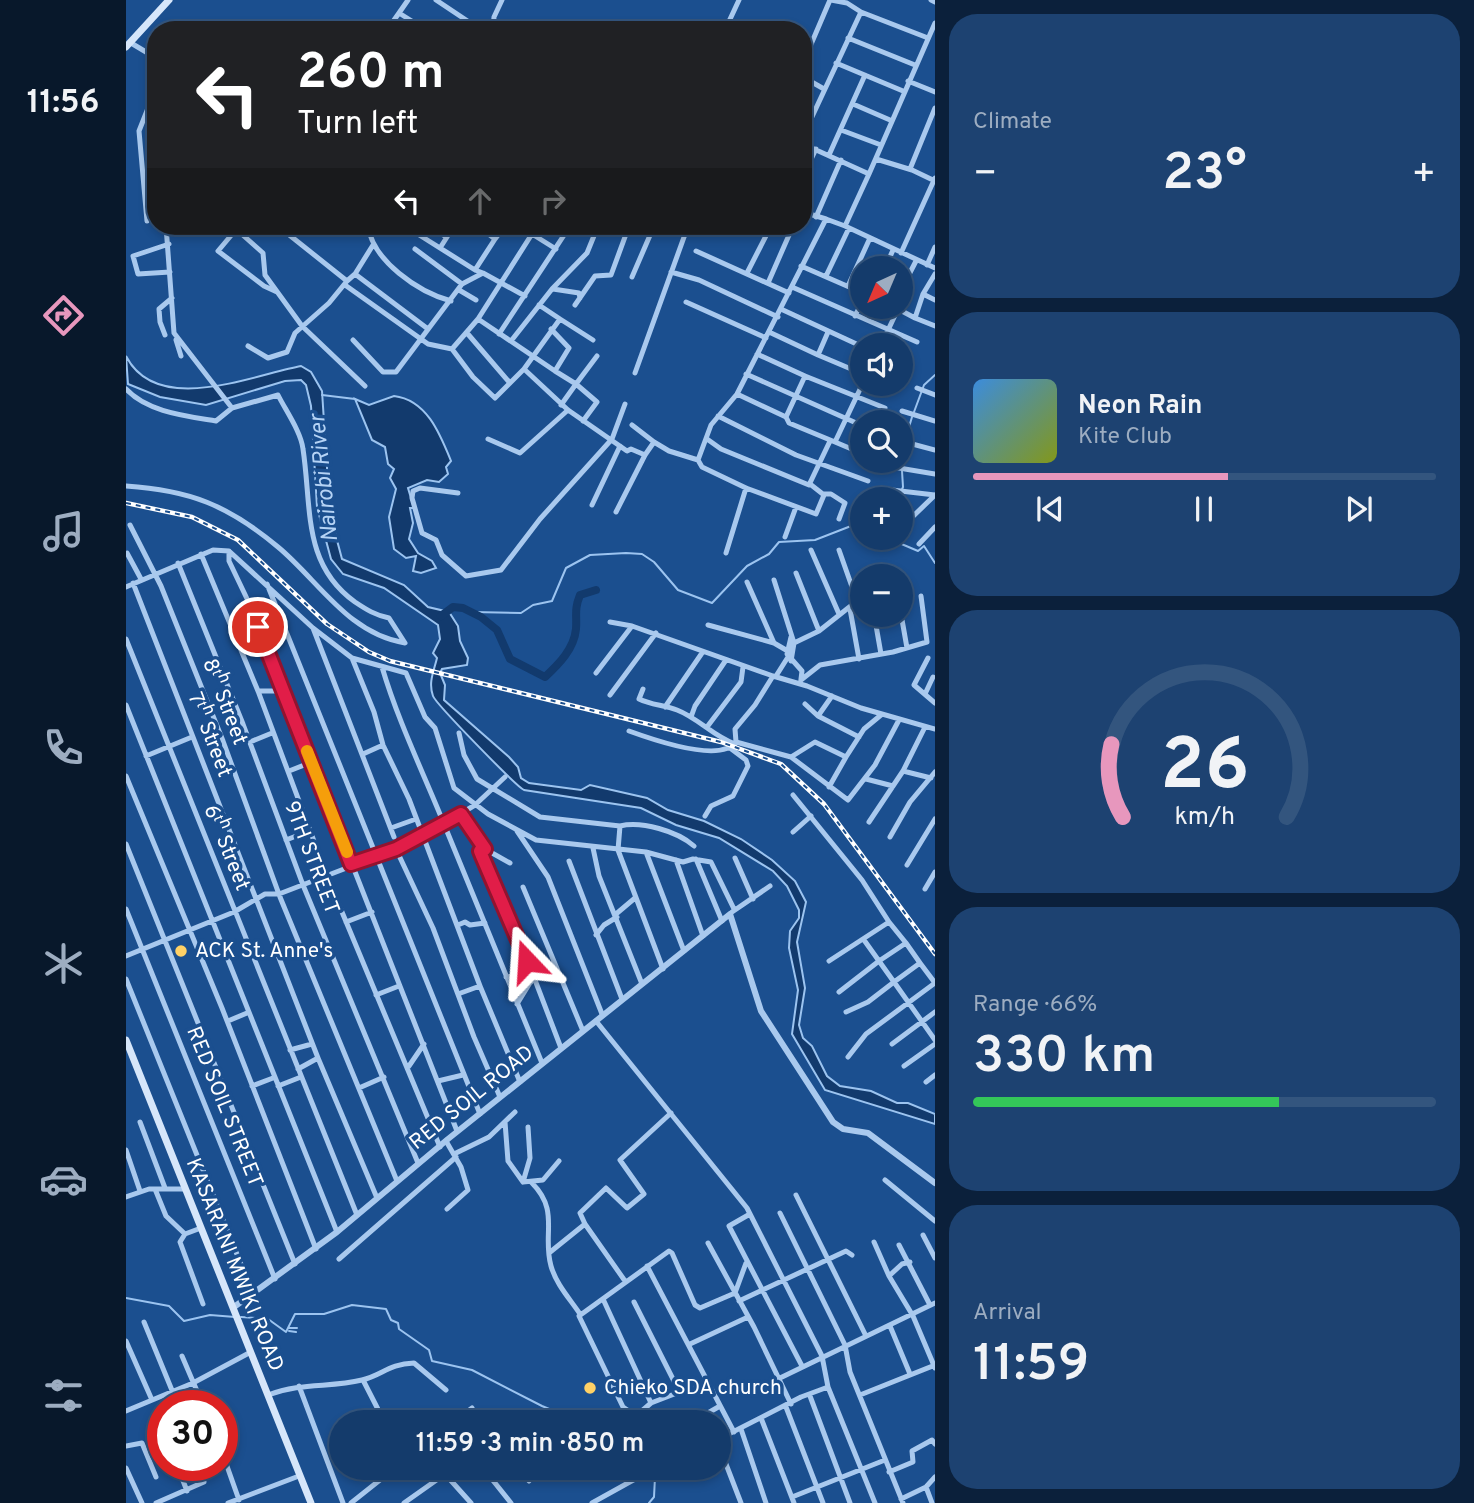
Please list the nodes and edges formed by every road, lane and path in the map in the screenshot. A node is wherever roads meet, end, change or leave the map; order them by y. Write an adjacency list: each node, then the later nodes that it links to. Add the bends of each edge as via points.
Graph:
1 (169, 0): 10 (main road)
2 (408, 0): 9 (street)
3 (436, 0): 13 (street)
4 (495, 0): 7 (street)
5 (739, 0): 15 (street)
6 (831, 0): 8 (street); 20 (street)
7 (502, 2): 14 (street)
8 (861, 12): 18 (street); 19 (street)
9 (399, 13): 11 (street); 12 (street)
10 (150, 21)
11 (393, 21)
12 (412, 21)
13 (468, 21)
14 (494, 21)
15 (729, 21)
16 (935, 23): 19 (street)
17 (147, 25): 21 (main road)
18 (848, 38): 23 (street); 24 (street)
19 (928, 38): 24 (street)
20 (812, 43)
21 (129, 45): 22 (street)
22 (147, 54)
23 (836, 63): 25 (street); 28 (street)
24 (915, 65): 26 (street)
25 (865, 75): 29 (street); 31 (street)
26 (908, 81): 29 (street); 30 (street)
27 (812, 82): 28 (street)
28 (824, 89): 34 (street)
29 (903, 91): 35 (street)
30 (935, 92)
31 (853, 104): 35 (street); 36 (street)
32 (147, 108): 46 (street, via 140,123)
33 (935, 108): 44 (street)
34 (812, 116)
35 (890, 120): 37 (street)
36 (841, 130): 37 (street); 40 (street)
37 (881, 145): 42 (street)
38 (812, 147): 39 (street)
39 (816, 149): 40 (street); 41 (street)
40 (829, 155): 43 (street)
41 (812, 157)
42 (876, 159): 44 (street); 45 (street)
43 (841, 160): 45 (street); 50 (street)
44 (910, 169): 48 (street)
45 (870, 174): 53 (street)
46 (144, 179): 47 (street); 52 (street)
47 (147, 179)
48 (935, 180): 83 (street)
49 (812, 215): 50 (street)
50 (816, 217): 51 (street)
51 (826, 219): 53 (street); 88 (street)
52 (147, 221)
53 (847, 227): 73 (street); 97 (street)
54 (168, 235): 75 (street)
55 (231, 235): 106 (street, via 218,251)
56 (245, 235): 106 (street, via 263,253 265,275)
57 (289, 235): 100 (street)
58 (370, 235): 76 (street)
59 (419, 235): 78 (street)
60 (443, 235): 72 (street)
61 (490, 235): 74 (street)
62 (498, 235): 74 (street)
63 (531, 235): 99 (street)
64 (534, 235): 80 (street)
65 (565, 235): 80 (street)
66 (594, 235): 104 (street, via 587,253)
67 (626, 235): 110 (street, via 611,275 595,276)
68 (650, 235): 98 (street)
69 (685, 235): 92 (street)
70 (766, 235): 94 (street)
71 (789, 235): 101 (street)
72 (446, 237): 78 (street)
73 (870, 238): 81 (street); 102 (street)
74 (495, 239): 90 (street)
75 (169, 244): 91 (street); 91 (street, via 132,256 138,274)
76 (373, 245): 95 (street); 113 (street, via 418,287)
77 (935, 247): 87 (street)
78 (440, 248): 90 (street)
79 (415, 249): 103 (street)
80 (556, 249): 108 (street)
81 (893, 250): 83 (street); 84 (street)
82 (696, 251): 94 (street)
83 (901, 253): 85 (street)
84 (890, 256)
85 (916, 261): 86 (street); 87 (street)
86 (914, 265)
87 (927, 265): 89 (street)
88 (801, 266): 97 (street); 105 (street)
89 (935, 268)
90 (475, 270): 93 (street)
91 (170, 272): 109 (street)
92 (671, 272): 119 (street); 152 (street)
93 (483, 273): 99 (street); 103 (street)
94 (747, 273): 101 (street)
95 (355, 274): 100 (street); 127 (street)
96 (935, 274): 107 (street)
97 (826, 276): 102 (street)
98 (632, 277)
99 (500, 282): 108 (street); 121 (street)
100 (346, 283): 125 (street); 137 (street)
101 (768, 283): 105 (street)
102 (848, 286)
103 (461, 287): 111 (street); 113 (street)
104 (552, 289): 110 (street, via 579,293); 115 (street)
105 (790, 290): 117 (street); 118 (street)
106 (279, 293): 125 (street)
107 (923, 294): 112 (street); 120 (street)
108 (525, 296): 133 (street)
109 (172, 298): 131 (street); 134 (street, via 159,309)
110 (580, 298): 116 (street)
111 (476, 300)
112 (935, 300)
113 (451, 301): 127 (street)
114 (687, 302): 135 (street)
115 (539, 305): 122 (street); 139 (street)
116 (576, 305)
117 (782, 310): 119 (street); 130 (street)
118 (850, 314)
119 (778, 317): 135 (street)
120 (915, 318): 126 (street)
121 (478, 319): 132 (street); 133 (street)
122 (560, 319): 128 (street); 138 (street)
123 (862, 319): 129 (street)
124 (891, 319): 129 (street)
125 (302, 326): 142 (street, via 287,352 278,357 268,358); 157 (street)
126 (935, 326)
127 (428, 329): 137 (street)
128 (551, 329): 148 (street); 151 (street, via 569,348)
129 (888, 331): 141 (street)
130 (828, 332): 140 (street); 145 (street)
131 (174, 333): 146 (street); 166 (street)
132 (467, 333): 143 (street); 155 (street)
133 (499, 334): 139 (street)
134 (165, 335)
135 (767, 335): 144 (street); 145 (street)
136 (353, 340): 137 (street, via 383,372 396,372)
137 (421, 340): 143 (street)
138 (593, 340)
139 (512, 341): 148 (street)
140 (850, 341)
141 (917, 342)
142 (248, 346)
143 (452, 349): 155 (street, via 492,396 497,397)
144 (757, 354): 153 (street); 154 (street)
145 (818, 355): 150 (street)
146 (181, 356)
147 (597, 356): 156 (street)
148 (534, 357): 149 (street); 151 (street)
149 (524, 369): 155 (street); 165 (street)
150 (850, 369)
151 (555, 371): 156 (street)
152 (635, 373)
153 (746, 374): 160 (street); 163 (street)
154 (805, 376): 162 (street); 163 (street)
155 (510, 383)
156 (576, 384): 165 (street); 173 (street, via 597,402)
157 (365, 386)
158 (917, 388): 161 (street)
159 (126, 389): 166 (street, via 170,414 216,421)
160 (737, 394): 170 (street); 171 (street)
161 (935, 395)
162 (857, 397): 167 (street); 172 (street)
163 (795, 398): 171 (street); 172 (street)
164 (625, 404): 178 (street)
165 (561, 405): 168 (street)
166 (230, 406): 192 (street, via 278,395 303,446 312,530 321,566 349,597 373,615 389,618 405,642 377,632 335,606 279,548 242,518 175,490)
167 (885, 408)
168 (568, 410): 173 (street); 177 (street, via 520,453)
169 (913, 414): 175 (street)
170 (718, 416): 179 (street); 188 (street)
171 (786, 417): 181 (street, via 789,423)
172 (846, 420): 174 (street); 181 (street)
173 (583, 421): 178 (street)
174 (850, 421)
175 (935, 421)
176 (632, 425): 180 (street)
177 (488, 439)
178 (612, 439): 183 (street); 196 (street, via 540,519 507,565 496,572 466,576 442,555 436,540 422,533 413,491)
179 (707, 439): 187 (street); 193 (street)
180 (654, 442): 186 (street); 187 (street)
181 (832, 442): 184 (street); 188 (street)
182 (913, 444): 185 (street)
183 (620, 446): 186 (street); 199 (street)
184 (850, 449)
185 (935, 450)
186 (645, 455): 201 (street)
187 (698, 460): 194 (street, via 702,467)
188 (820, 465): 191 (street); 193 (street)
189 (913, 470): 190 (street)
190 (935, 474)
191 (868, 481)
192 (126, 484)
193 (810, 484): 197 (street)
194 (746, 488): 200 (street); 212 (street)
195 (913, 492): 198 (street)
196 (458, 493)
197 (823, 494): 200 (street, via 817,514); 203 (street, via 845,503)
198 (935, 495): 202 (street)
199 (592, 505)
200 (796, 507): 206 (street)
201 (616, 512)
202 (913, 516)
203 (839, 519)
204 (130, 525): 216 (street, 8ᵗʰ Street)
205 (935, 527): 207 (street)
206 (785, 537)
207 (919, 544)
208 (839, 550): 217 (street)
209 (229, 551): 213 (street); 222 (street); 256 (street, via 229,561)
210 (811, 551): 226 (street)
211 (127, 553): 218 (street)
212 (726, 553)
213 (201, 554): 214 (street); 255 (street)
214 (178, 563): 216 (street); 276 (street, 9TH STREET)
215 (796, 573): 234 (street)
216 (154, 574): 218 (street); 334 (street, 8ᵗʰ Street, via 216,722)
217 (850, 577)
218 (141, 579): 221 (street)
219 (774, 580): 236 (street)
220 (747, 582): 238 (street)
221 (133, 583): 223 (street); 274 (street, 7ᵗʰ Street)
222 (266, 584): 233 (street); 319 (street)
223 (126, 587)
224 (922, 596): 240 (street, via 927,642)
225 (850, 610): 226 (street)
226 (839, 614): 234 (street)
227 (610, 622): 228 (street)
228 (632, 625): 235 (street); 250 (street)
229 (708, 625): 238 (street)
230 (853, 627): 246 (street)
231 (876, 627): 242 (street)
232 (903, 627): 240 (street)
233 (313, 628): 245 (street); 280 (street)
234 (819, 631): 239 (street)
235 (656, 633): 241 (street); 258 (street)
236 (792, 636): 239 (street); 243 (street)
237 (126, 639): 279 (street, 6ᵗʰ Street)
238 (774, 643): 243 (street)
239 (794, 643): 243 (street)
240 (907, 648): 242 (street)
241 (702, 653): 247 (street); 263 (street)
242 (881, 654): 246 (street)
243 (788, 656): 251 (street); 253 (street, via 802,671)
244 (928, 657): 257 (street, via 914,683)
245 (352, 658): 248 (street); 277 (street)
246 (859, 659): 253 (street, via 820,665)
247 (726, 660): 249 (street); 266 (street)
248 (382, 667): 296 (street, via 406,673 425,717 435,728 454,788); 303 (street, via 394,709)
249 (743, 667): 251 (street); 268 (street, via 741,682)
250 (596, 673)
251 (774, 676): 253 (street); 278 (street, via 735,729)
252 (933, 677): 257 (street)
253 (802, 682): 259 (street)
254 (643, 689): 263 (street, via 639,699)
255 (258, 691): 256 (street); 272 (street)
256 (283, 691): 284 (street)
257 (925, 694): 260 (street)
258 (610, 695)
259 (832, 696): 264 (street); 265 (street)
260 (935, 703)
261 (805, 704): 265 (street)
262 (126, 705): 281 (street)
263 (665, 707): 266 (street)
264 (881, 715): 267 (street); 275 (street)
265 (818, 716): 275 (street)
266 (691, 717): 268 (street)
267 (899, 720): 269 (street); 291 (street)
268 (707, 727): 278 (street)
269 (925, 727): 270 (street); 286 (street)
270 (935, 729)
271 (629, 731): 278 (street, via 668,745 717,750)
272 (272, 733): 276 (street); 285 (street)
273 (459, 733): 294 (street, via 467,764)
274 (192, 737): 279 (street); 336 (street, 7ᵗʰ Street)
275 (859, 737): 283 (street)
276 (250, 742): 312 (street, 9TH STREET)
277 (383, 745): 280 (street); 300 (street)
278 (734, 745): 282 (street); 298 (street, via 748,766 733,796 711,806)
279 (169, 747): 281 (street); 339 (street, 6ᵗʰ Street)
280 (363, 754): 305 (street)
281 (146, 756): 344 (street)
282 (791, 757): 283 (street, via 815,742); 293 (street)
283 (846, 757): 293 (street)
284 (312, 762): 285 (street); 326 (street)
285 (289, 771): 306 (street)
286 (903, 771): 290 (street); 292 (street)
287 (935, 772): 290 (street)
288 (126, 776): 349 (street)
289 (505, 778): 294 (street)
290 (931, 778): 311 (street, via 910,802)
291 (866, 779): 292 (street); 293 (street, via 850,800)
292 (893, 786): 302 (street)
293 (829, 787)
294 (492, 790): 296 (street); 304 (street, via 540,817)
295 (793, 795): 299 (street)
296 (475, 805): 297 (street); 307 (street)
297 (461, 814): 303 (street); 316 (street)
298 (705, 816)
299 (811, 816): 308 (street); 346 (street)
300 (416, 819): 305 (street); 309 (street)
301 (935, 819): 327 (street)
302 (869, 822)
303 (444, 824): 309 (street); 347 (street)
304 (620, 826): 317 (street); 325 (street, via 650,828 695,844)
305 (391, 828): 310 (street)
306 (309, 831): 312 (street); 329 (street)
307 (517, 831): 314 (street, via 546,842); 379 (street, via 548,877)
308 (793, 832)
309 (421, 834): 315 (street); 348 (street)
310 (394, 837)
311 (890, 837)
312 (286, 840): 330 (street, 9TH STREET)
313 (126, 844): 352 (street)
314 (593, 848): 317 (street); 342 (street)
315 (396, 849): 319 (street); 371 (street)
316 (485, 849): 324 (street); 364 (street, via 480,851 514,925)
317 (618, 850): 318 (street); 335 (street)
318 (646, 852): 322 (street); 356 (street)
319 (375, 856): 326 (street); 398 (street)
320 (735, 858): 337 (street)
321 (696, 859): 325 (street); 341 (street, via 715,866); 343 (street)
322 (676, 860): 325 (street); 351 (street)
323 (569, 861): 350 (street)
324 (510, 863)
325 (685, 863)
326 (351, 864): 329 (street); 340 (street)
327 (907, 866)
328 (935, 872): 333 (street)
329 (327, 876): 330 (street); 345 (street)
330 (303, 885): 334 (street); 402 (street, 9TH STREET)
331 (770, 886): 337 (street)
332 (523, 887): 383 (street)
333 (925, 889)
334 (279, 894): 336 (street); 408 (street, 8ᵗʰ Street)
335 (635, 898): 342 (street); 361 (street)
336 (256, 899): 339 (street); 386 (street, 7ᵗʰ Street)
337 (753, 899): 341 (street)
338 (126, 909): 355 (street, RED SOIL STREET)
339 (234, 912): 344 (street); 390 (street, 6ᵗʰ Street)
340 (372, 912): 345 (street); 368 (street)
341 (732, 912): 343 (street, RED SOIL ROAD); 427 (street, via 761,1011 833,1122 843,1129 868,1133)
342 (616, 916): 350 (street); 367 (street)
343 (722, 921): 351 (street, RED SOIL ROAD)
344 (210, 922): 349 (street); 378 (street)
345 (346, 922): 372 (street)
346 (889, 922): 353 (street); 354 (street)
347 (485, 923): 348 (street); 362 (street)
348 (458, 925): 369 (street)
349 (188, 931): 352 (street); 380 (street)
350 (596, 936): 373 (street)
351 (704, 936): 356 (street, RED SOIL ROAD)
352 (165, 938): 355 (street); 456 (street)
353 (864, 940): 358 (street); 359 (street)
354 (906, 943): 359 (street); 360 (street)
355 (141, 947): 357 (street); 460 (street, RED SOIL STREET)
356 (684, 951): 361 (street, RED SOIL ROAD)
357 (126, 956)
358 (829, 961)
359 (879, 961): 365 (street); 370 (street)
360 (920, 963): 365 (street); 366 (street)
361 (663, 968): 367 (street, RED SOIL ROAD)
362 (506, 977): 364 (street); 375 (street)
363 (126, 979): 465 (street)
364 (532, 980): 375 (street); 389 (street)
365 (894, 982): 374 (street); 376 (street)
366 (935, 983): 374 (street)
367 (642, 984): 373 (street, RED SOIL ROAD)
368 (399, 986): 372 (street); 387 (street)
369 (480, 986): 371 (street); 404 (street)
370 (839, 992)
371 (458, 994): 409 (street)
372 (376, 995): 395 (street)
373 (622, 999): 379 (street, RED SOIL ROAD)
374 (909, 1002): 382 (street); 392 (street, via 866,1034)
375 (517, 1004): 394 (street)
376 (846, 1012)
377 (935, 1012): 382 (street)
378 (247, 1013): 380 (street); 400 (street)
379 (602, 1014): 381 (street, RED SOIL ROAD)
380 (228, 1021): 406 (street)
381 (596, 1021): 383 (street, RED SOIL ROAD); 411 (street)
382 (923, 1021): 385 (street); 388 (street)
383 (583, 1031): 389 (street, RED SOIL ROAD)
384 (126, 1040): 391 (main road, KASARANI MWIKI ROAD)
385 (935, 1042): 396 (street)
386 (312, 1044): 390 (street); 393 (street, 7ᵗʰ Street)
387 (424, 1044): 395 (street); 403 (street)
388 (892, 1044)
389 (561, 1048): 394 (street, RED SOIL ROAD)
390 (290, 1050): 397 (street, 6ᵗʰ Street)
391 (129, 1054): 429 (main road, KASARANI MWIKI ROAD)
392 (848, 1057)
393 (318, 1058): 397 (street); 434 (street, 7ᵗʰ Street)
394 (542, 1063): 404 (street, RED SOIL ROAD)
395 (409, 1066): 418 (street)
396 (904, 1066)
397 (298, 1069): 401 (street, 6ᵗʰ Street)
398 (463, 1075): 403 (street); 412 (street)
399 (935, 1075): 405 (street)
400 (273, 1077): 406 (street); 407 (street)
401 (301, 1077): 407 (street); 438 (street, 6ᵗʰ Street)
402 (384, 1077): 408 (street); 422 (street, 9TH STREET)
403 (438, 1081): 416 (street)
404 (520, 1082): 409 (street, RED SOIL ROAD)
405 (926, 1082)
406 (252, 1086): 448 (street)
407 (278, 1086): 442 (street)
408 (359, 1088): 424 (street, 8ᵗʰ Street)
409 (500, 1097): 412 (street, RED SOIL ROAD)
410 (515, 1112): 414 (street)
411 (671, 1113): 437 (street); 440 (street, via 620,1160 644,1194 627,1208 606,1188 580,1213)
412 (480, 1114): 416 (street, RED SOIL ROAD)
413 (140, 1122): 428 (street)
414 (505, 1122): 420 (street, via 489,1137); 425 (street, via 508,1161)
415 (528, 1127): 425 (street, via 530,1158)
416 (457, 1132): 417 (street, RED SOIL ROAD)
417 (446, 1141): 418 (street, RED SOIL ROAD); 420 (street)
418 (440, 1147): 422 (street, RED SOIL ROAD)
419 (126, 1150): 431 (street)
420 (455, 1155): 435 (street, via 468,1190); 452 (street)
421 (559, 1161): 426 (street, via 552,1173)
422 (418, 1163): 424 (street, RED SOIL ROAD)
423 (886, 1180): 439 (street)
424 (397, 1181): 434 (street, RED SOIL ROAD)
425 (523, 1182): 426 (street)
426 (532, 1183): 449 (street, via 549,1209)
427 (935, 1183)
428 (165, 1188): 429 (street); 430 (street)
429 (184, 1188): 441 (main road, KASARANI MWIKI ROAD)
430 (155, 1189): 431 (street); 443 (street, via 166,1216)
431 (140, 1191): 432 (street)
432 (127, 1195)
433 (796, 1195): 453 (street)
434 (377, 1198): 438 (street, RED SOIL ROAD)
435 (447, 1209)
436 (780, 1213): 458 (street)
437 (750, 1214): 455 (street, via 729,1226); 462 (street)
438 (357, 1215): 442 (street, RED SOIL ROAD)
439 (935, 1221)
440 (585, 1224): 449 (street); 461 (street)
441 (201, 1228): 443 (street); 471 (main road, KASARANI MWIKI ROAD)
442 (337, 1232): 448 (street, RED SOIL ROAD)
443 (186, 1234): 469 (street, via 180,1242)
444 (923, 1235): 451 (street)
445 (874, 1242): 459 (street)
446 (708, 1243): 464 (street)
447 (899, 1245): 454 (street)
448 (316, 1249): 456 (street, RED SOIL ROAD)
449 (549, 1253): 472 (street, via 554,1276)
450 (852, 1255): 453 (street, via 846,1251)
451 (935, 1258)
452 (339, 1259)
453 (828, 1260): 458 (street); 479 (street)
454 (910, 1262): 459 (street); 470 (street)
455 (746, 1263): 463 (street); 464 (street)
456 (295, 1264): 460 (street, RED SOIL ROAD)
457 (647, 1266): 461 (street); 464 (street, via 669,1251 673,1253 696,1307); 481 (street)
458 (807, 1270): 462 (street); 482 (street)
459 (889, 1276): 473 (street)
460 (275, 1279): 465 (street, RED SOIL ROAD)
461 (625, 1281): 466 (street)
462 (785, 1281): 463 (street); 485 (street)
463 (762, 1290): 467 (street); 486 (street)
464 (735, 1293): 467 (street)
465 (253, 1294): 471 (street, RED SOIL ROAD)
466 (603, 1299): 472 (street); 505 (street)
467 (739, 1301): 474 (street)
468 (634, 1302): 500 (street)
469 (203, 1304)
470 (933, 1304): 473 (street)
471 (236, 1314): 483 (main road, KASARANI MWIKI ROAD)
472 (580, 1314): 512 (street)
473 (913, 1316): 478 (street); 487 (street)
474 (748, 1317): 475 (street); 477 (street)
475 (738, 1321): 477 (street); 481 (street)
476 (144, 1322): 496 (street)
477 (753, 1325): 489 (street)
478 (890, 1326): 479 (street); 488 (street)
479 (866, 1336): 482 (street)
480 (126, 1341): 495 (street)
481 (690, 1345): 491 (street)
482 (845, 1345): 485 (street); 502 (street)
483 (249, 1353): 492 (street); 501 (main road, KASARANI MWIKI ROAD)
484 (181, 1356): 492 (street)
485 (822, 1356): 486 (street); 494 (street)
486 (802, 1366): 489 (street)
487 (935, 1366): 488 (street)
488 (909, 1374): 502 (street)
489 (780, 1378): 506 (street)
490 (363, 1380): 493 (street); 499 (street, via 387,1367 414,1363); 510 (street)
491 (708, 1381): 500 (street); 507 (street)
492 (193, 1383): 497 (street); 498 (street)
493 (299, 1386): 501 (street); 549 (street)
494 (828, 1387): 503 (street); 523 (street)
495 (148, 1390)
496 (172, 1390)
497 (175, 1390)
498 (196, 1390)
499 (446, 1390)
500 (680, 1393): 505 (street)
501 (268, 1395): 526 (main road, KASARANI MWIKI ROAD)
502 (860, 1395): 522 (street)
503 (810, 1396): 506 (street); 528 (street)
504 (147, 1402): 509 (street)
505 (651, 1403): 513 (street)
506 (789, 1405): 515 (street); 538 (street)
507 (720, 1406): 514 (street); 517 (street)
508 (472, 1408): 511 (street)
509 (127, 1409)
510 (378, 1410)
511 (469, 1410)
512 (628, 1410)
513 (645, 1410)
514 (713, 1410)
515 (761, 1418): 516 (street); 543 (street)
516 (741, 1429): 517 (street); 557 (street)
517 (734, 1432): 518 (street)
518 (731, 1433)
519 (934, 1444): 525 (street, via 912,1451 914,1462)
520 (126, 1446): 521 (street, via 142,1443)
521 (147, 1456)
522 (885, 1460): 523 (street); 525 (street)
523 (863, 1469): 528 (street); 560 (street)
524 (127, 1472): 545 (street)
525 (889, 1472): 544 (street)
526 (299, 1476): 542 (street); 548 (main road, KASARANI MWIKI ROAD)
527 (731, 1477): 556 (street)
528 (841, 1477): 538 (street); 559 (street)
529 (935, 1477): 539 (street)
530 (380, 1480): 550 (street)
531 (433, 1480): 551 (street)
532 (454, 1480): 552 (street)
533 (493, 1480): 553 (street)
534 (632, 1480): 541 (street)
535 (183, 1481): 540 (street)
536 (204, 1481): 540 (street)
537 (232, 1481): 542 (street)
538 (817, 1487): 543 (street); 558 (street)
539 (926, 1487): 544 (street); 561 (street)
540 (187, 1491): 546 (street)
541 (604, 1495): 554 (street); 555 (street)
542 (239, 1500): 547 (street)
543 (793, 1500)
544 (902, 1501)
545 (142, 1503)
546 (156, 1503)
547 (228, 1503)
548 (311, 1503)
549 (343, 1503)
550 (351, 1503)
551 (404, 1503)
552 (471, 1503)
553 (511, 1503)
554 (592, 1503)
555 (607, 1503)
556 (741, 1503)
557 (766, 1503)
558 (823, 1503)
559 (850, 1503)
560 (875, 1503)
561 (932, 1503)

